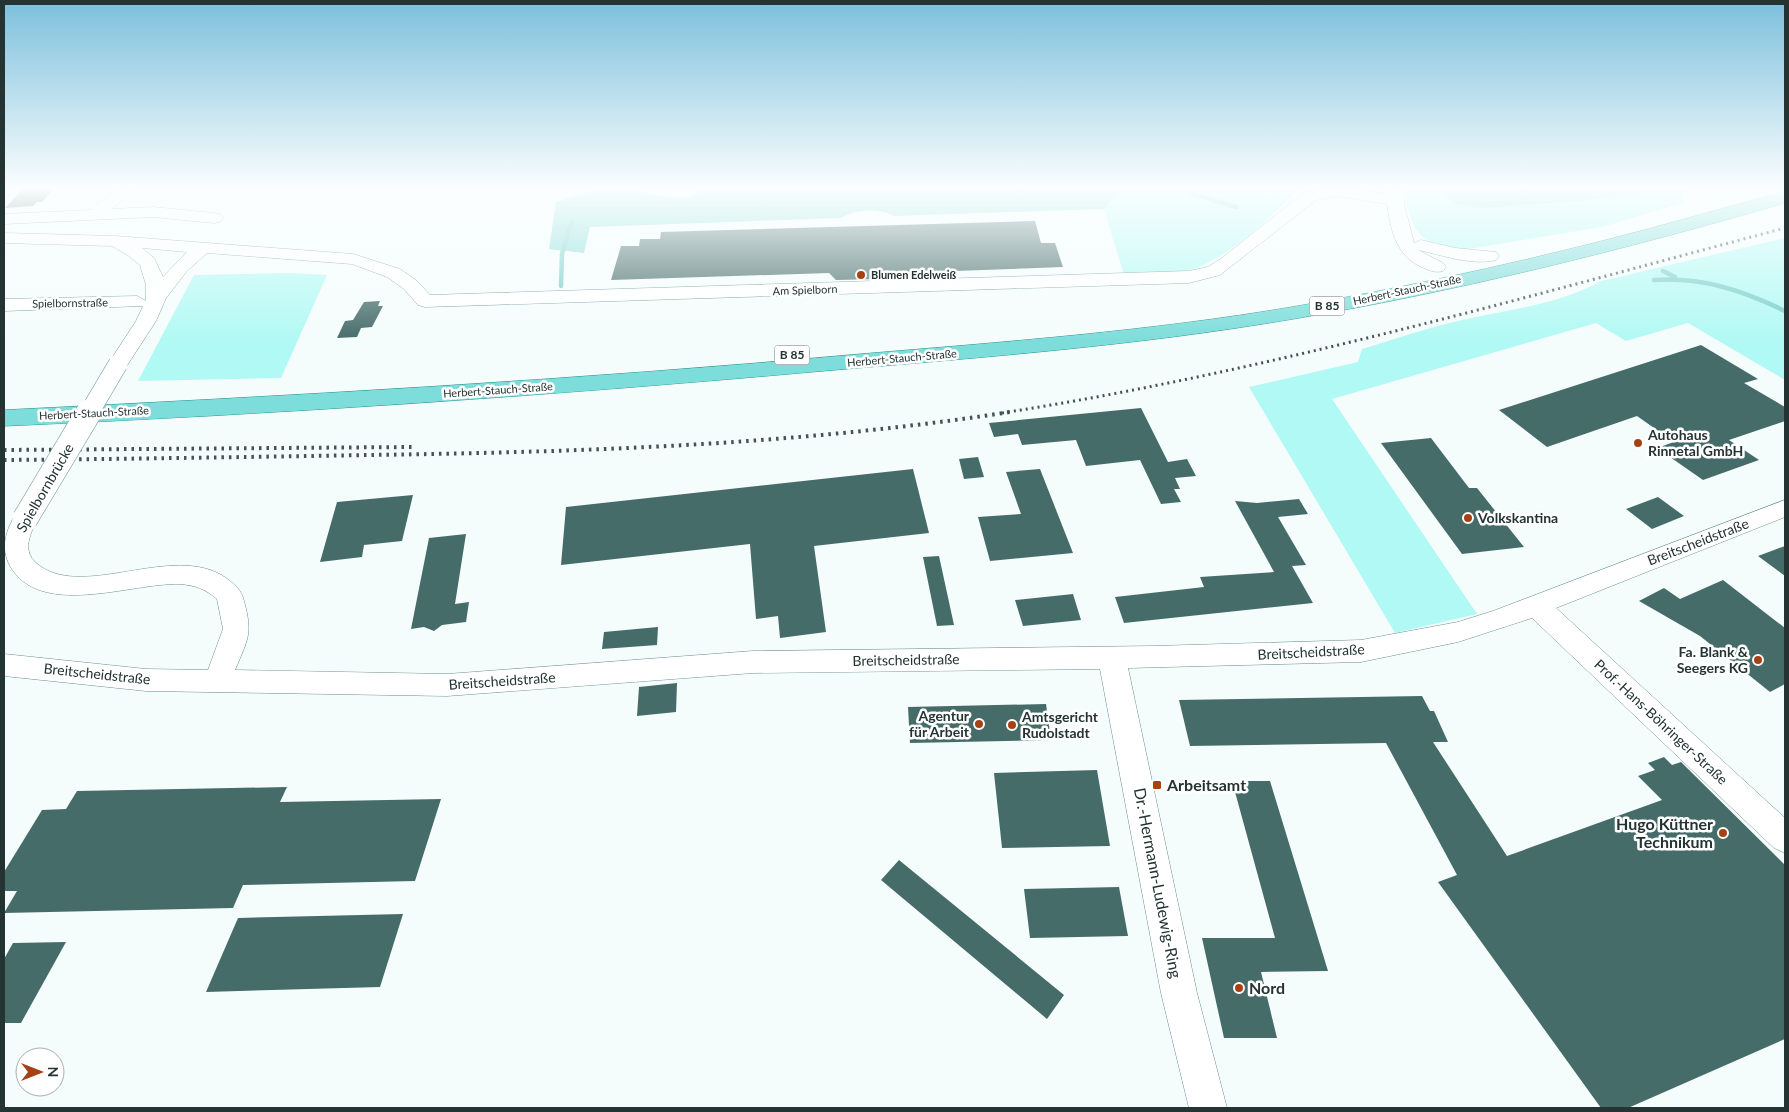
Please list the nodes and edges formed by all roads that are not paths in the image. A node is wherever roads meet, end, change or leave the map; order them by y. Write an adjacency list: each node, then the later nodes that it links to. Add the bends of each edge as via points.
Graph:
1 (4, 238): 7 (street, Am Spielborn)
2 (1258, 238): 9 (street, Am Spielborn, via 1214,271 1189,277 425,301 405,280 379,266 353,258)
3 (1402, 238): 12 (street, via 1410,253)
4 (1414, 238): 8 (street)
5 (1571, 238): 10 (main road, Herbert-Stauch-Straße / B 85)
6 (1632, 238): 12 (main road, Herbert-Stauch-Straße, via 1472,277)
7 (115, 241): 9 (street, Am Spielborn); 11 (street, via 135,251)
8 (1421, 245): 10 (street, via 1455,253); 12 (street, via 1432,257)
9 (203, 247): 11 (street, via 173,256); 13 (street, Spielbornbrücke, via 181,267)
10 (1490, 256): 12 (main road, Herbert-Stauch-Straße / B 85)
11 (154, 273): 13 (street)
12 (1436, 276): 16 (main road, Herbert-Stauch-Straße / B 85, via 1150,319 844,350 646,367); 17 (main road, Herbert-Stauch-Straße / B 85, via 1357,301 1236,321 1043,344 647,380)
13 (157, 297): 22 (street, Spielbornbrücke, bridge, via 146,321 25,519 14,543 17,558 27,574 45,583 86,587 157,575 190,576 216,582 234,600 238,626)
14 (137, 302): 15 (street, Spielbornstraße)
15 (4, 305)
16 (4, 404)
17 (4, 418)
18 (1785, 508): 19 (street, Breitscheidstraße)
19 (1536, 606): 20 (street, Breitscheidstraße, via 1458,632 1361,651); 23 (street, Prof.-Hans-Böhringer-Straße)
20 (1112, 657): 22 (street, Breitscheidstraße, via 753,662 447,685); 24 (street, Dr.-Hermann-Ludewig-Ring, via 1179,993)
21 (4, 665): 22 (street, Breitscheidstraße, via 146,680)
22 (217, 681)
23 (1785, 838)
24 (1208, 1108)

